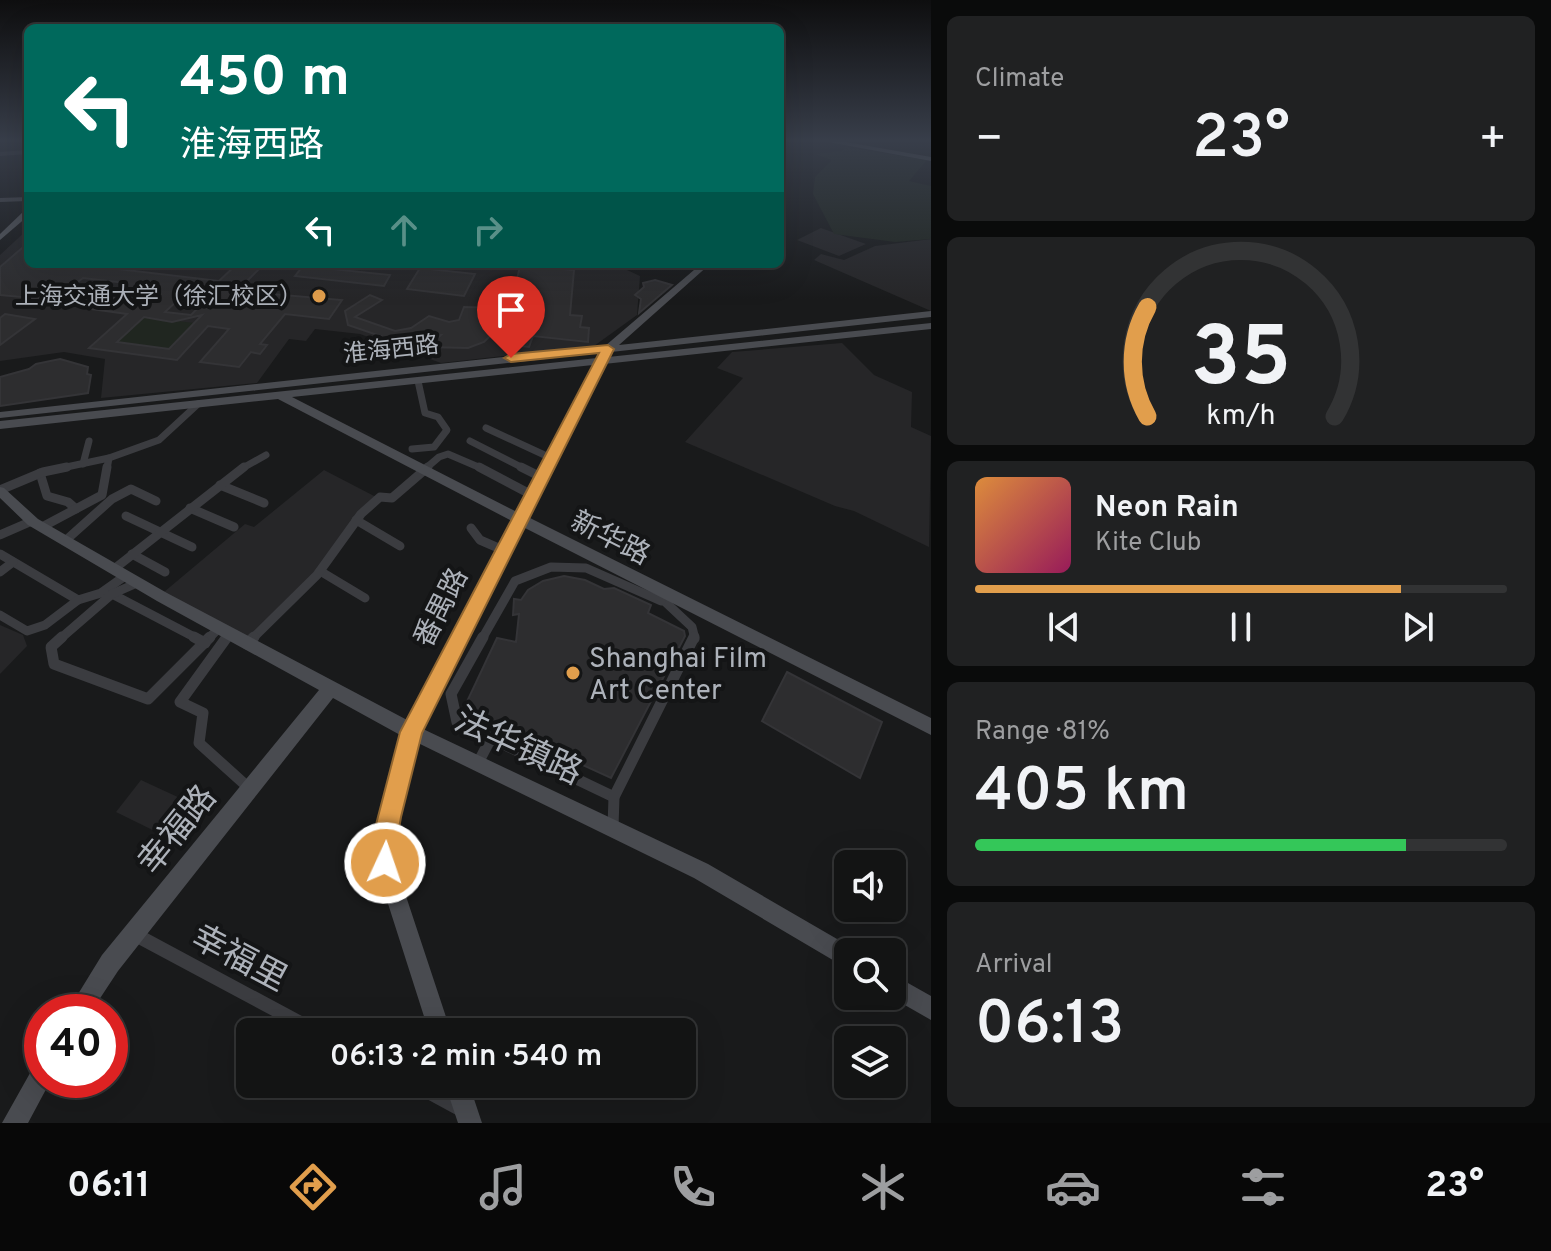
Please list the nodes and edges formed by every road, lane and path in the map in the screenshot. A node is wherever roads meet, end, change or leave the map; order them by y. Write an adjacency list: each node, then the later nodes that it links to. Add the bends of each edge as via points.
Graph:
1 (24, 199): 2 (street)
2 (0, 200)
3 (24, 216): 5 (main road)
4 (24, 227): 6 (main road)
5 (0, 238)
6 (0, 248)
7 (702, 268): 10 (street, 番禺路)
8 (931, 314): 10 (street, 淮海西路)
9 (931, 326): 10 (street, 淮海西路)
10 (604, 355): 11 (street, 淮海西路); 12 (street, 淮海西路); 21 (street, 番禺路)
11 (418, 381): 12 (street, 淮海西路); 18 (street, via 425,413 438,417 447,430 441,444)
12 (280, 390): 13 (street, 淮海西路); 14 (street, 淮海西路); 18 (street, 新华路)
13 (198, 404): 14 (street, 淮海西路); 20 (street, via 159,440)
14 (1, 418)
15 (486, 428): 21 (street)
16 (89, 441): 22 (street)
17 (470, 441): 25 (street)
18 (410, 451): 23 (street, 新华路)
19 (266, 455): 26 (street)
20 (109, 458): 22 (street); 32 (street, via 102,495)
21 (551, 458): 25 (street, 番禺路)
22 (83, 464): 24 (street)
23 (425, 471): 28 (street, via 448,454); 34 (street, 新华路); 35 (street, via 392,498 380,497)
24 (40, 473): 27 (street); 32 (street, via 47,496)
25 (541, 477): 28 (street, 番禺路)
26 (220, 485): 30 (street); 31 (street)
27 (0, 490): 36 (street, 法华镇路)
28 (532, 495): 34 (street, 番禺路)
29 (156, 501): 41 (street, via 131,489)
30 (264, 503)
31 (190, 508): 37 (street); 39 (street)
32 (76, 509): 36 (street)
33 (126, 516): 39 (street)
34 (519, 519): 44 (street, 番禺路); 55 (street, 新华路)
35 (356, 520): 42 (street); 49 (street)
36 (37, 524): 40 (street); 41 (street, 法华镇路)
37 (234, 527)
38 (471, 528): 44 (street, via 486,545)
39 (159, 532): 43 (street); 46 (street)
40 (0, 535)
41 (65, 541): 52 (street, 法华镇路)
42 (400, 546)
43 (192, 547)
44 (503, 550): 48 (street, 番禺路)
45 (0, 554): 47 (street)
46 (132, 554): 51 (street); 52 (street)
47 (13, 562): 50 (street); 57 (street)
48 (493, 568): 53 (street); 61 (street, 番禺路)
49 (320, 571): 56 (street); 65 (street)
50 (0, 572)
51 (165, 572)
52 (125, 576): 54 (street); 57 (street, via 101,593); 58 (street, 法华镇路)
53 (519, 579): 55 (street, via 551,567 586,568); 62 (street)
54 (112, 594): 60 (street); 64 (street, via 51,647 54,664 148,699)
55 (662, 597): 69 (street, 新华路); 74 (street, via 692,627 695,640)
56 (365, 598)
57 (78, 600): 59 (street, via 45,625 27,631)
58 (174, 604): 60 (street); 63 (street, 法华镇路)
59 (0, 615)
60 (159, 618): 64 (street)
61 (467, 621): 62 (street); 66 (street, 番禺路)
62 (486, 629): 67 (street)
63 (224, 631): 64 (street); 65 (street, 法华镇路); 73 (street, via 180,702 203,713 199,743)
64 (205, 643)
65 (247, 644): 68 (street, 法华镇路)
66 (441, 671): 67 (street); 70 (street, 番禺路)
67 (459, 679): 71 (street, via 451,694 457,722)
68 (330, 689): 70 (street, 法华镇路); 73 (street, 幸福路)
69 (931, 727)
70 (412, 732): 72 (street, 法华镇路); 82 (street, 番禺路, via 384,840 385,863)
71 (491, 738): 72 (street); 74 (street)
72 (478, 763): 75 (street, 法华镇路)
73 (251, 790): 76 (street, 幸福路)
74 (614, 797): 75 (street)
75 (613, 827): 77 (street, 法华镇路, via 701,871)
76 (134, 934): 78 (street, 幸福路); 81 (street, 幸福里)
77 (834, 950)
78 (88, 994)
79 (906, 994): 80 (street)
80 (931, 1009)
81 (291, 1018)
82 (435, 1018)
83 (28, 1098): 87 (street)
84 (436, 1098): 86 (street)
85 (462, 1098): 86 (street)
86 (468, 1118)
87 (14, 1123)

